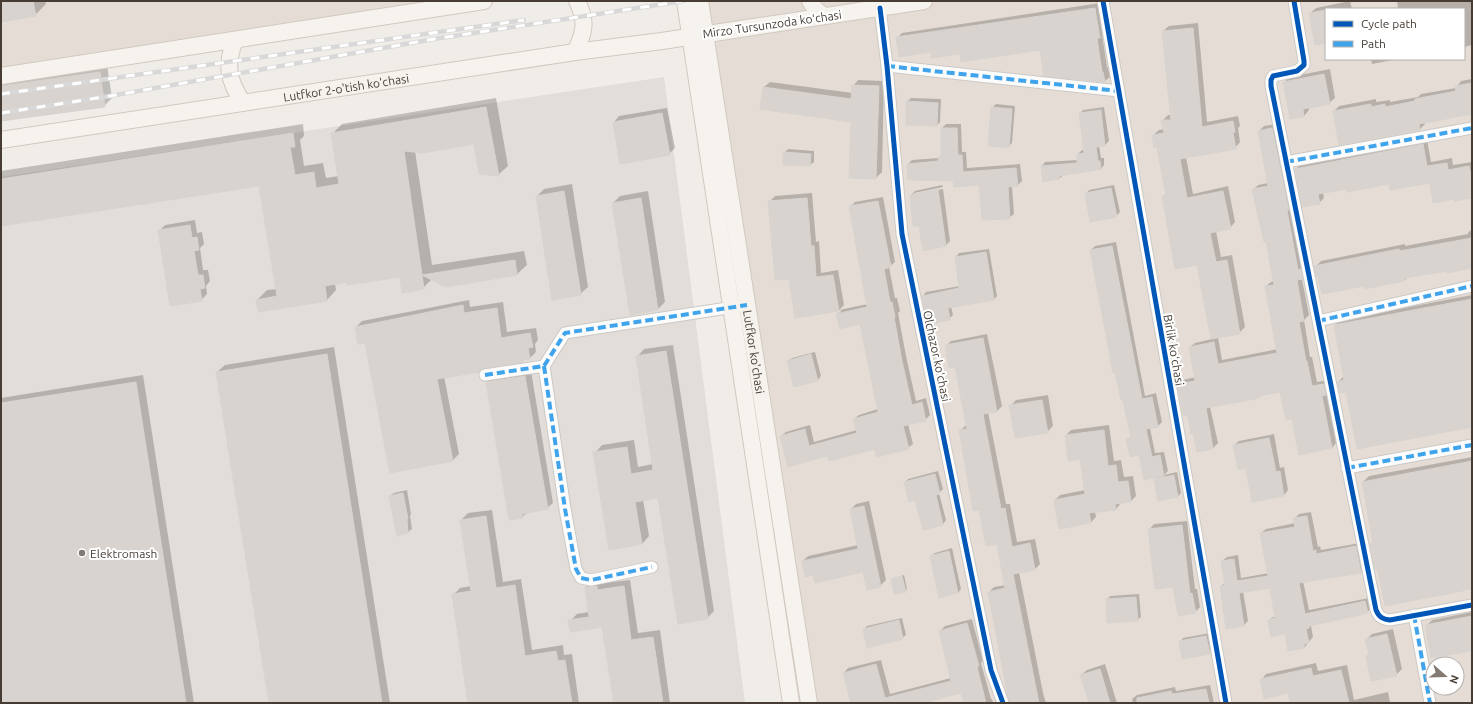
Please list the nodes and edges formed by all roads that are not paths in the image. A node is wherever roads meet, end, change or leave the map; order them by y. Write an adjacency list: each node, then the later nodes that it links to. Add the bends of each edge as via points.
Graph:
1 (484, 1): 12 (main road)
2 (577, 1): 13 (main road, via 584,19 582,36)
3 (685, 1): 11 (main road, Lutfkor ko'chasi)
4 (700, 1): 11 (main road, Lutfkor ko'chasi)
5 (810, 1): 10 (main road)
6 (924, 1): 9 (main road, Mirzo Tursunzoda koʻchasi)
7 (1103, 1): 16 (street, Birlik koʻchasi)
8 (1294, 1): 20 (street, via 1304,65 1297,71 1273,76 1271,80)
9 (880, 8): 10 (main road, Mirzo Tursunzoda koʻchasi); 14 (street, Olchazor koʻchasi)
10 (824, 16): 11 (main road, Mirzo Tursunzoda koʻchasi)
11 (698, 35): 13 (main road, Lutfkor 2-o'tish ko'chasi); 22 (main road, Lutfkor ko'chasi)
12 (235, 40): 15 (main road); 17 (main road, via 229,57 229,71 234,88)
13 (575, 52): 17 (main road, Lutfkor 2-o'tish ko'chasi)
14 (887, 66): 16 (street); 33 (street, Olchazor koʻchasi, via 902,234 991,670)
15 (1, 76)
16 (1119, 91): 34 (street, Birlik koʻchasi)
17 (243, 103): 19 (main road, Lutfkor 2-o'tish ko'chasi)
18 (1472, 128): 20 (street)
19 (1, 140)
20 (1286, 162): 23 (street)
21 (1472, 286): 23 (street)
22 (739, 306): 24 (street, via 565,333); 31 (main road, Lutfkor ko'chasi); 32 (main road, Lutfkor ko'chasi)
23 (1318, 321): 27 (street)
24 (544, 366): 25 (street); 28 (street, via 576,569 581,578 591,580)
25 (485, 375)
26 (1472, 445): 27 (street)
27 (1347, 468): 30 (street, via 1376,610 1384,620)
28 (652, 567)
29 (1472, 604): 30 (street)
30 (1414, 615): 35 (street)
31 (791, 703)
32 (809, 703)
33 (1003, 703)
34 (1226, 703)
35 (1430, 703)

